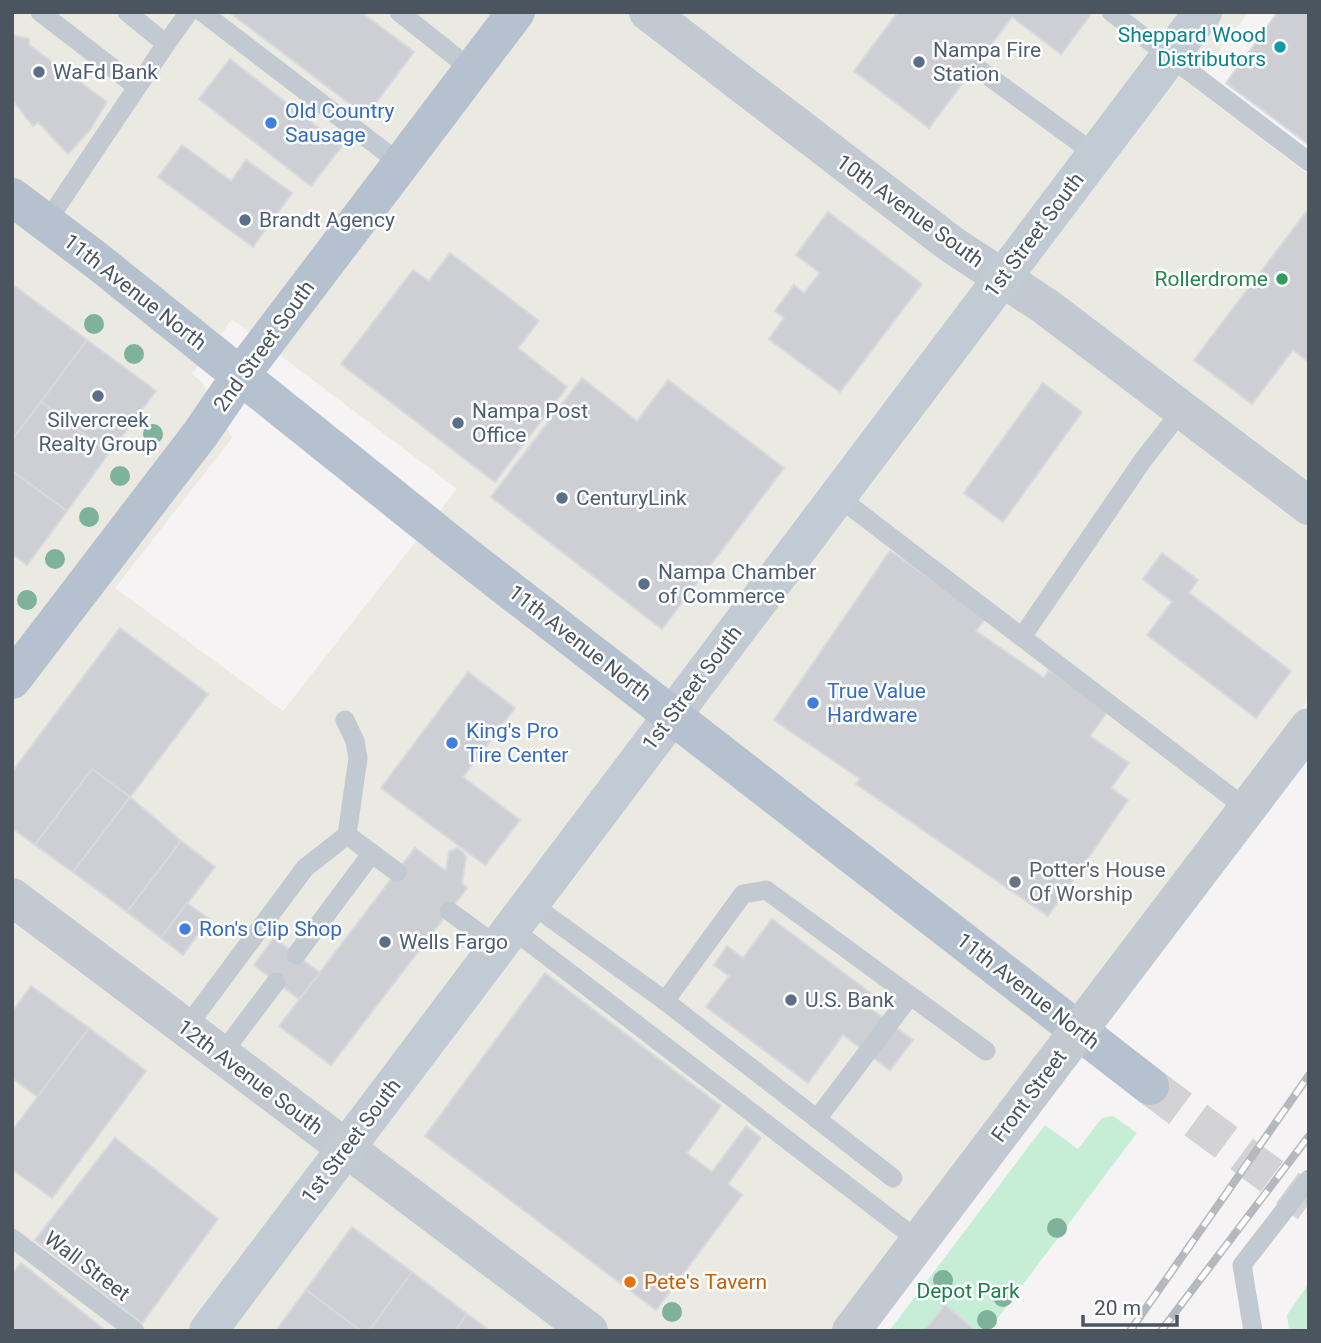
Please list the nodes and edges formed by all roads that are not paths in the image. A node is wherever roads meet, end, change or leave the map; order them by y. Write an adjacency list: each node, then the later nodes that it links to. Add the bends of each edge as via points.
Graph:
1 (40, 12): 14 (lane)
2 (127, 12): 10 (lane)
3 (189, 12): 10 (lane)
4 (202, 12): 17 (lane)
5 (399, 12): 12 (lane)
6 (648, 12): 20 (street, 10th Avenue South, via 951,244)
7 (1111, 12): 11 (lane)
8 (1203, 12): 11 (street, 1st Street South)
9 (515, 13): 12 (main road, 2nd Street South)
10 (166, 44): 14 (lane)
11 (1169, 56): 15 (street, 1st Street South); 16 (lane)
12 (472, 70): 17 (main road, 2nd Street South)
13 (980, 70): 15 (lane)
14 (136, 86): 19 (lane)
15 (1095, 154): 20 (street, 1st Street South)
16 (1309, 162)
17 (401, 164): 21 (main road, 2nd Street South)
18 (12, 197): 19 (main road, 11th Avenue North)
19 (46, 223): 21 (main road, 11th Avenue North)
20 (1002, 277): 22 (street, 10th Avenue South); 23 (street, 1st Street South)
21 (240, 376): 26 (main road, 2nd Street South); 27 (main road, 11th Avenue North)
22 (1182, 410): 24 (street, 10th Avenue South); 25 (lane)
23 (837, 496): 25 (lane); 27 (street, 1st Street South)
24 (1309, 506)
25 (1022, 637): 30 (lane)
26 (12, 680)
27 (672, 714): 36 (street, 1st Street South); 44 (main road, 11th Avenue North)
28 (345, 720): 31 (lane, via 358,758)
29 (1309, 727): 30 (street, Front Street)
30 (1247, 809): 50 (street, Front Street, bridge)
31 (348, 835): 32 (lane); 41 (lane, via 305,868)
32 (372, 853): 33 (lane); 37 (lane)
33 (397, 872)
34 (12, 897): 41 (street, 12th Avenue South)
35 (449, 911): 36 (lane)
36 (513, 926): 40 (lane); 46 (street, 1st Street South); 50 (lane)
37 (296, 955)
38 (276, 982): 43 (lane)
39 (911, 996): 40 (lane, via 766,890 743,894); 42 (lane); 45 (lane)
40 (665, 1001): 45 (lane)
41 (186, 1028): 43 (street, 12th Avenue South)
42 (986, 1051)
43 (221, 1055): 46 (street, 12th Avenue South)
44 (1150, 1086)
45 (817, 1119): 47 (lane)
46 (345, 1148): 52 (street, 1st Street South); 53 (street, 12th Avenue South)
47 (893, 1178)
48 (1309, 1179): 55 (lane, via 1242,1265)
49 (12, 1238): 51 (lane, Wall Street)
50 (919, 1241): 54 (street, Front Street)
51 (135, 1331)
52 (208, 1331)
53 (589, 1331)
54 (851, 1331)
55 (1253, 1331)

